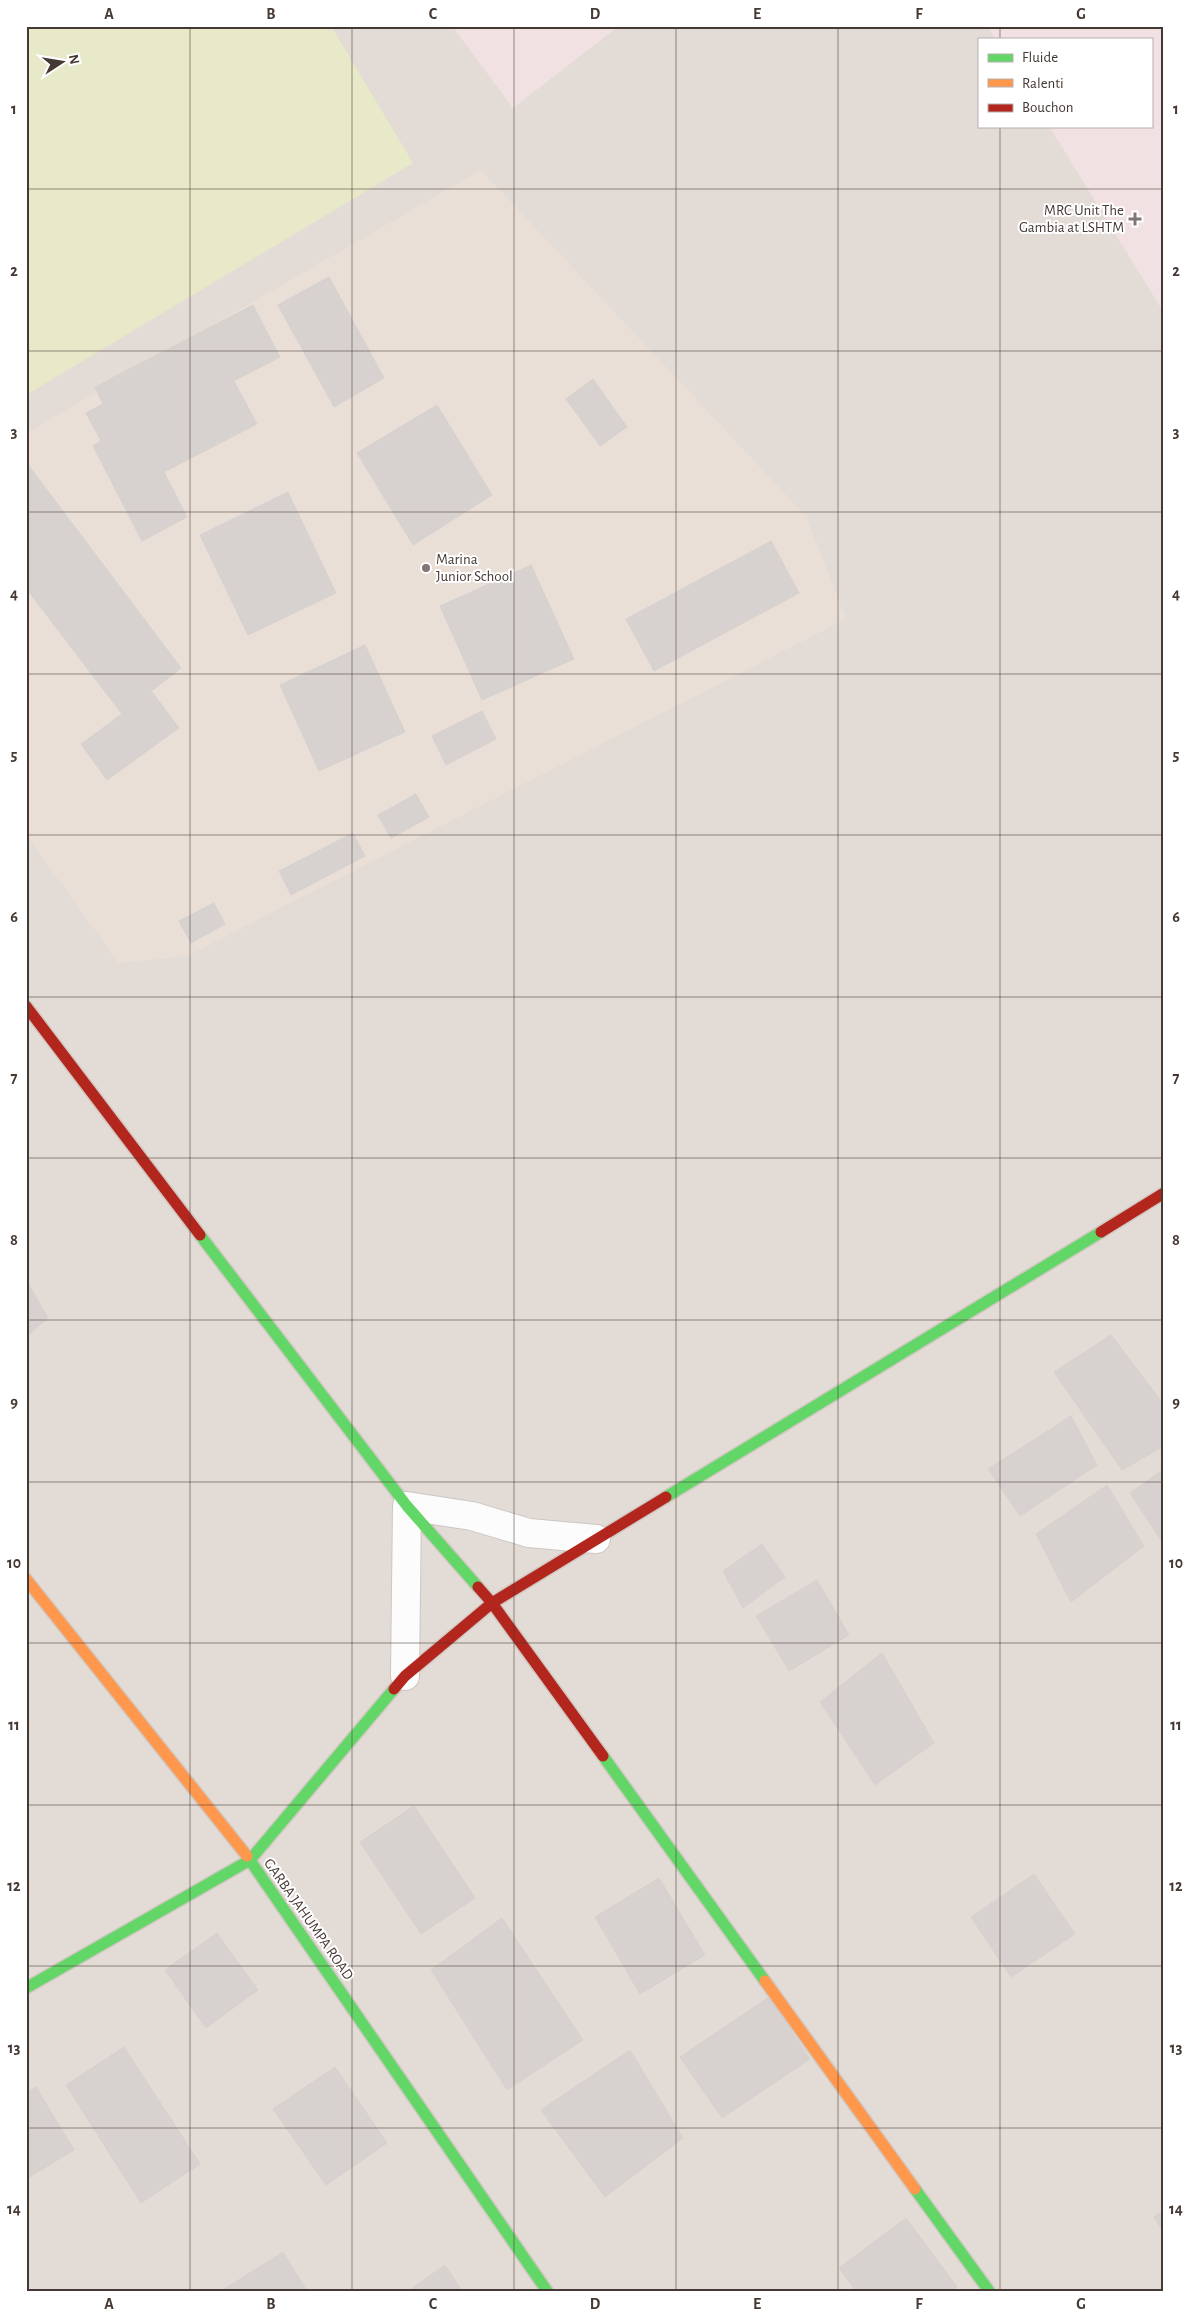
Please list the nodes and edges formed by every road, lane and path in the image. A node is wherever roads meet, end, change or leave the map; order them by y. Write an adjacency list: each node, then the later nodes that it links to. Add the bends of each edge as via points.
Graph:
1 (26, 1006): 3 (street)
2 (1164, 1193): 4 (street)
3 (407, 1506): 4 (street, via 472,1516 529,1533); 6 (street); 7 (street)
4 (596, 1540): 6 (street)
5 (26, 1579): 8 (street, GARBA JAHUMPA ROAD)
6 (492, 1603): 7 (street); 11 (street)
7 (405, 1676): 8 (street)
8 (250, 1860): 9 (street); 10 (street, GARBA JAHUMPA ROAD)
9 (26, 1988)
10 (547, 2291)
11 (989, 2291)

